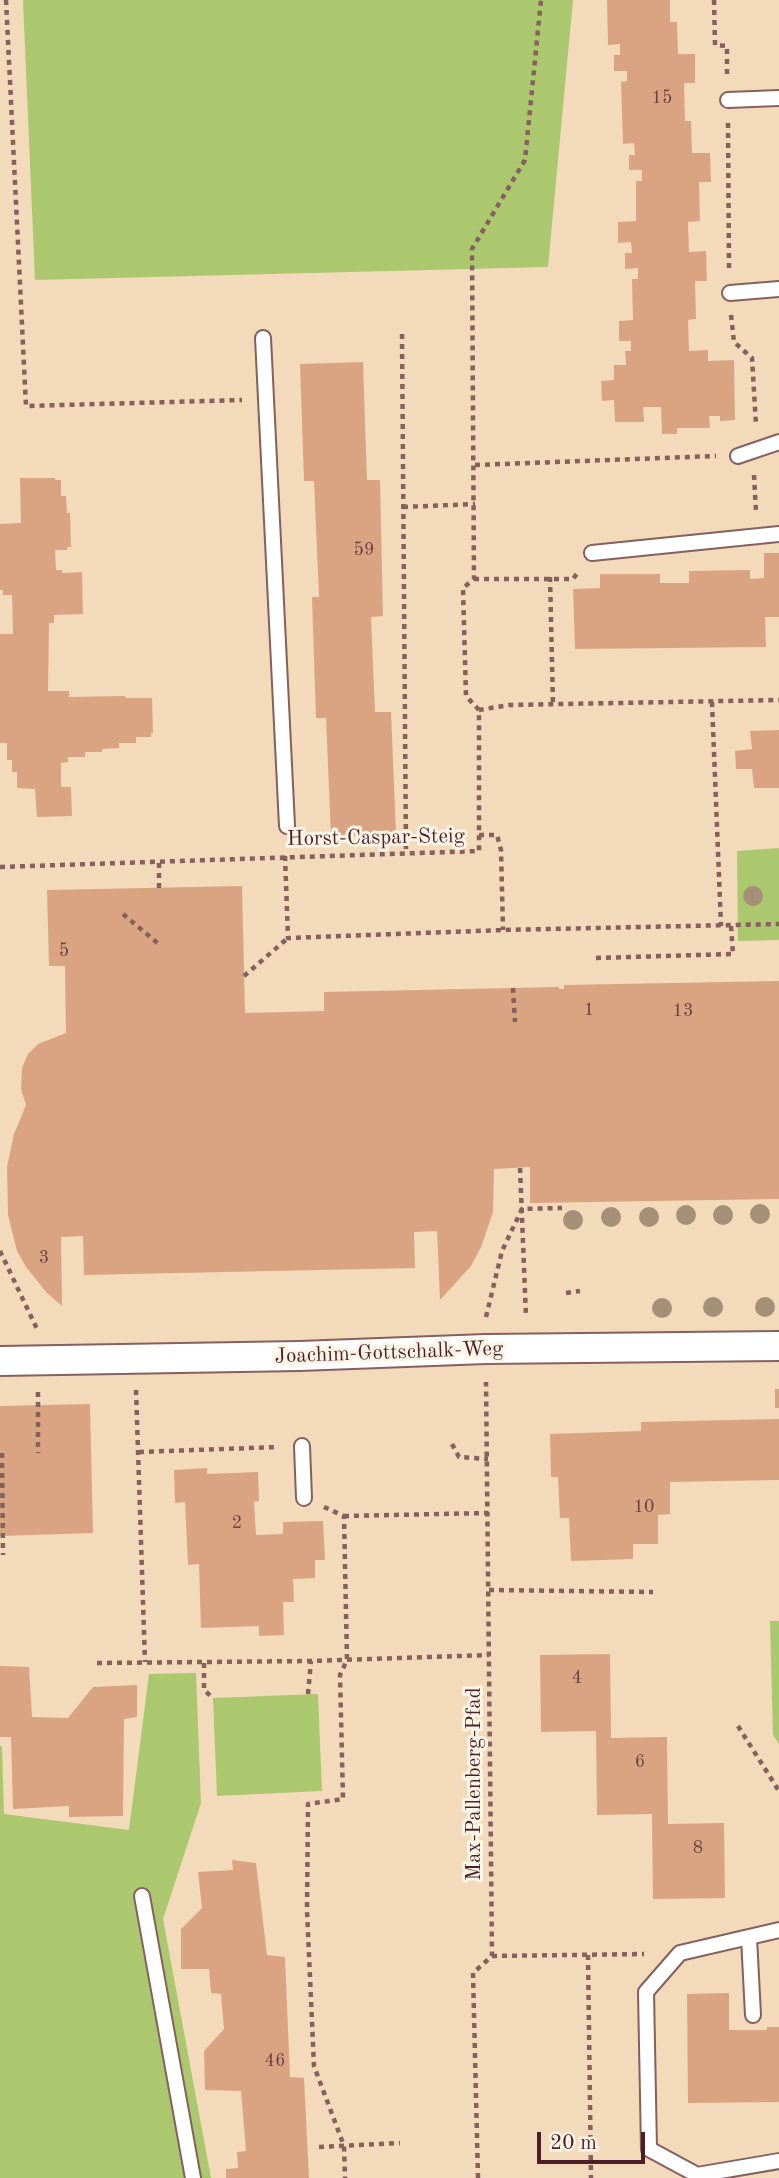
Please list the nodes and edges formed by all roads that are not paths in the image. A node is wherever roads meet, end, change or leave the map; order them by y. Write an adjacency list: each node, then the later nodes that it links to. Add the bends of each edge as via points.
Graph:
1 (779, 98): 2 (lane)
2 (728, 100)
3 (779, 289): 4 (lane)
4 (730, 293)
5 (263, 338): 10 (lane)
6 (779, 442): 7 (lane)
7 (738, 456)
8 (779, 534): 9 (lane)
9 (592, 552)
10 (287, 827)
11 (779, 1346): 12 (street, Joachim-Gottschalk-Weg)
12 (0, 1361)
13 (302, 1446): 14 (lane)
14 (304, 1498)
15 (142, 1896): 20 (lane)
16 (779, 1930): 17 (lane)
17 (749, 1938): 18 (lane); 19 (lane, via 680,1953 646,1992 649,2149 697,2175)
18 (753, 2015)
19 (779, 2161)
20 (193, 2178)

